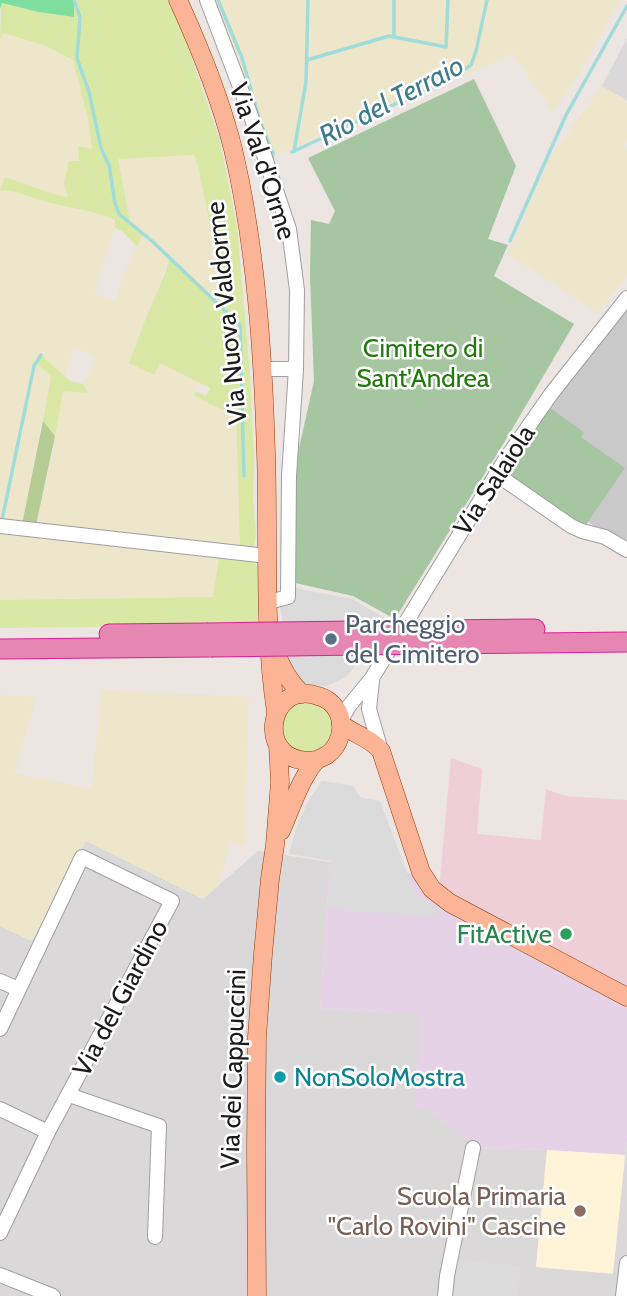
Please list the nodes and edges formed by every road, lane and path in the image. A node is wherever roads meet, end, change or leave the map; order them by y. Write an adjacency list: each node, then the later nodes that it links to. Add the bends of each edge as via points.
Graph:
1 (178, 0): 4 (main road, Via Nuova Valdorme, via 216,90 233,149 251,248)
2 (207, 0): 5 (street, Via Val d'Orme, via 289,229 297,290)
3 (627, 298): 6 (street, Via Salaiola, via 551,394)
4 (262, 369): 5 (street); 9 (main road, Via Nuova Valdorme)
5 (296, 369): 10 (street, Via Val d'Orme, via 288,597)
6 (496, 474): 8 (street, via 571,526); 18 (street, Via Salaiola)
7 (0, 526): 9 (street)
8 (627, 550)
9 (267, 556): 10 (main road, Via Nuova Valdorme)
10 (269, 602): 12 (main road, Via Nuova Valdorme)
11 (627, 629): 14 (highway)
12 (270, 631): 19 (main road, Via Nuova Valdorme, via 286,676); 21 (main road, Via Nuova Valdorme)
13 (0, 636): 15 (highway)
14 (434, 637): 15 (highway, bridge); 16 (highway)
15 (209, 640): 17 (highway)
16 (627, 642)
17 (0, 649)
18 (374, 675): 20 (street, Via Salaiola, via 346,695); 22 (street, Via Salaiola); 25 (street, via 369,709)
19 (302, 694): 20 (main road); 21 (main road, via 287,700)
20 (322, 697): 22 (main road, via 334,707)
21 (276, 712): 23 (main road, Via dei Cappuccini, via 273,727)
22 (341, 722): 24 (main road); 25 (main road)
23 (278, 745): 26 (main road, via 295,760); 28 (main road, Via dei Cappuccini)
24 (334, 748): 26 (main road, Via dei Cappuccini); 27 (main road, via 362,748)
25 (381, 751): 27 (main road)
26 (317, 760): 28 (main road, Via dei Cappuccini, via 302,782)
27 (387, 770): 31 (main road, via 417,864 436,893)
28 (275, 845): 42 (main road, Via dei Cappuccini, via 257,1037)
29 (0, 981): 30 (street)
30 (18, 989): 32 (street); 33 (street, Via del Giardino, via 82,856 172,901)
31 (627, 997)
32 (0, 1029)
33 (69, 1095): 35 (street, Via del Giardino); 38 (street, Via del Giardino, via 159,1126)
34 (0, 1109): 35 (street)
35 (48, 1132): 37 (street, Via del Giardino)
36 (472, 1148): 43 (street)
37 (0, 1233)
38 (155, 1237)
39 (627, 1263): 44 (street)
40 (0, 1275): 41 (street)
41 (53, 1296)
42 (257, 1296)
43 (445, 1296)
44 (623, 1296)

